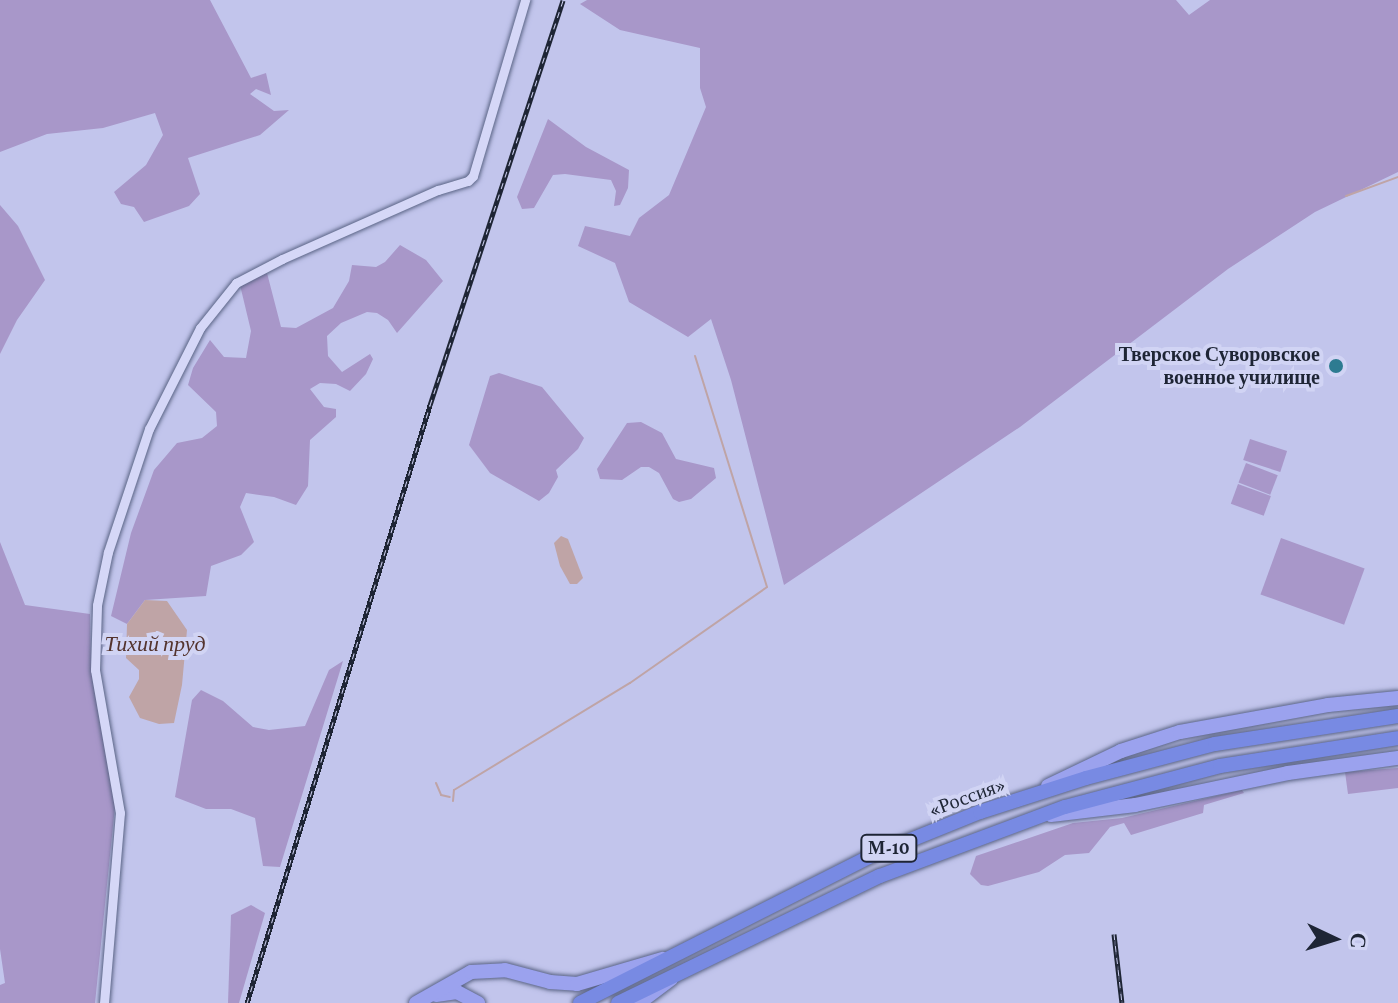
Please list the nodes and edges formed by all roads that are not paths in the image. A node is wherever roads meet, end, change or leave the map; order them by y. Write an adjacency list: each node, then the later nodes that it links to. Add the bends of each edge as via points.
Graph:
1 (525, 0): 10 (street, via 473,176 236,283 200,328 149,429 108,552 97,605 95,670 120,813)
2 (1398, 698): 6 (main road, via 1328,705 1160,737)
3 (1398, 716): 6 (highway, «Россия» / М-10, via 1241,739)
4 (1398, 738): 7 (highway, «Россия» / М-10, via 1245,761)
5 (1398, 758): 7 (main road, via 1288,773 1135,805)
6 (1030, 795): 8 (highway, «Россия» / М-10, via 871,856)
7 (1037, 816): 9 (highway, «Россия» / М-10, via 880,876)
8 (674, 957): 11 (main road, via 577,984 505,970 471,972); 13 (highway, «Россия» / М-10)
9 (676, 974): 14 (highway, «Россия» / М-10); 15 (main road)
10 (104, 1003)
11 (417, 1003): 12 (main road, via 452,991)
12 (478, 1003)
13 (580, 1003)
14 (618, 1003)
15 (639, 1003)

